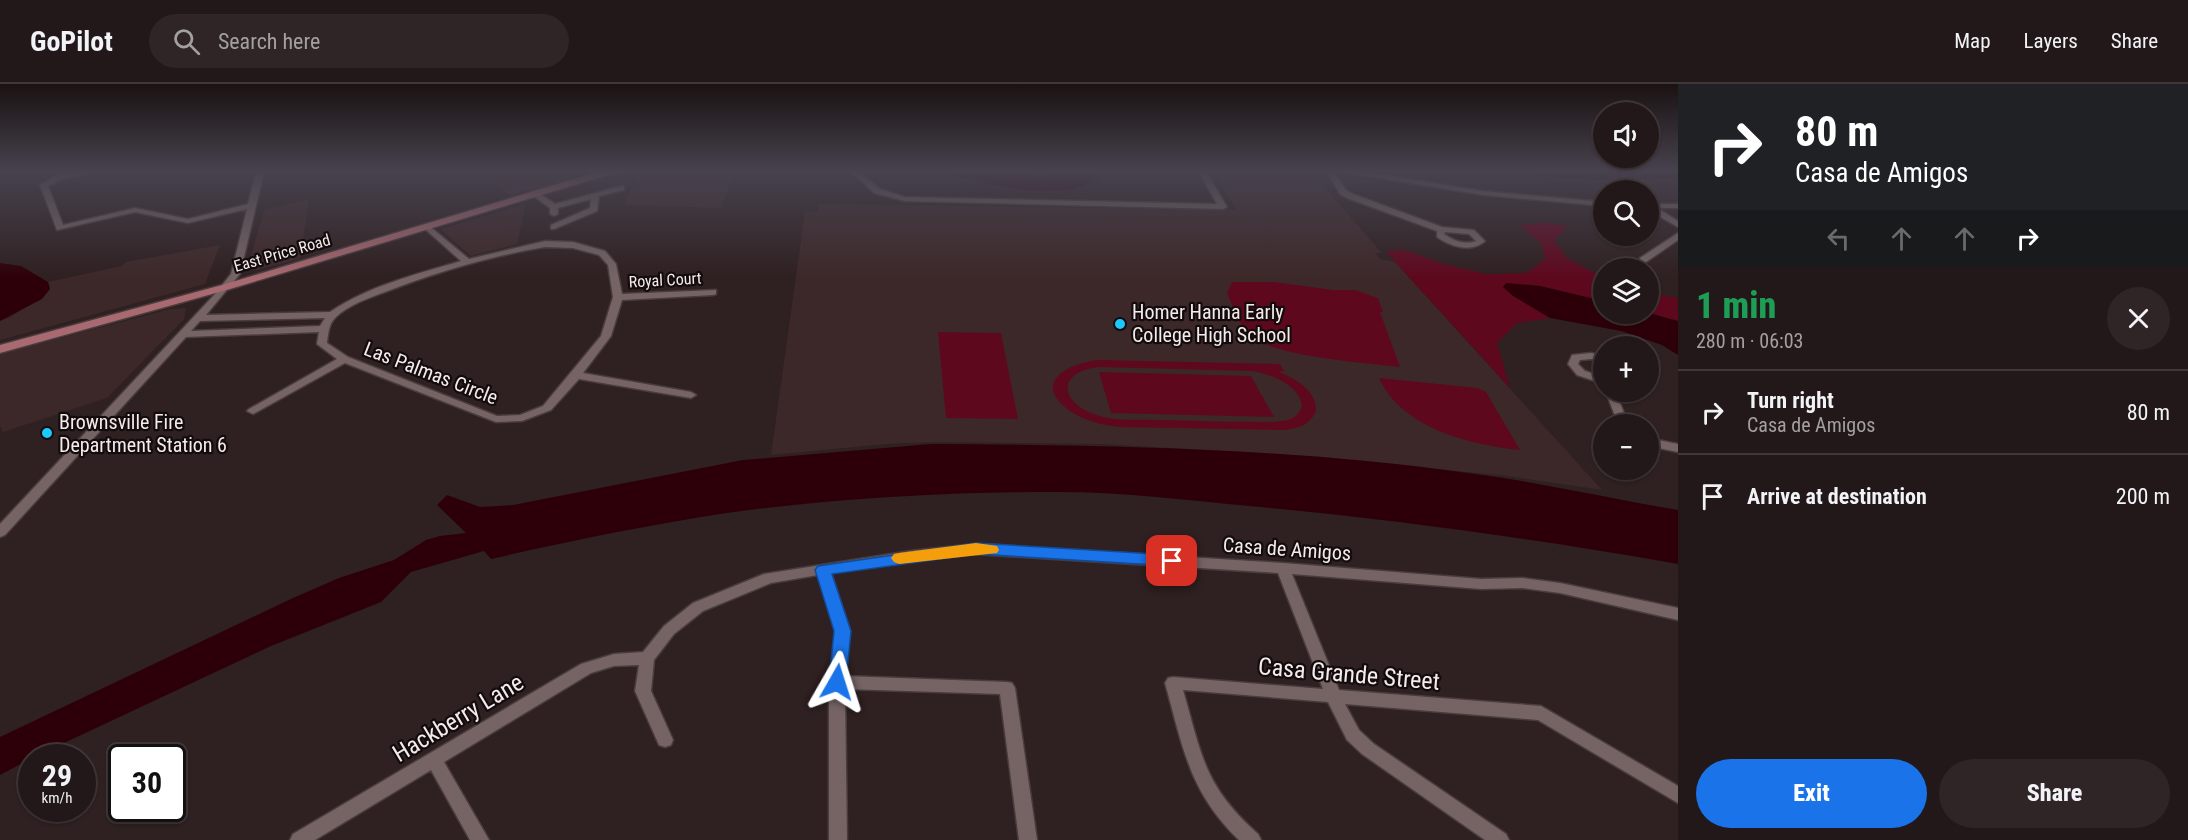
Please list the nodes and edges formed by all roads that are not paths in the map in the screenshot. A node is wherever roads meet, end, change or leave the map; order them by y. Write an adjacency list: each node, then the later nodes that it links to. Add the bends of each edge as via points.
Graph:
1 (52, 207): 2 (street, via 60,228 135,210 188,221)
2 (245, 207)
3 (250, 207): 17 (street, via 235,274)
4 (495, 207): 10 (main road, East Price Road)
5 (554, 207): 11 (street)
6 (594, 207): 11 (street)
7 (1380, 207): 12 (street)
8 (1659, 213): 9 (street)
9 (1678, 225)
10 (428, 227): 16 (street); 17 (main road, East Price Road)
11 (554, 227): 14 (street)
12 (1441, 230)
13 (1678, 236): 15 (street)
14 (550, 244): 16 (street, Las Palmas Circle); 19 (street, Las Palmas Circle, via 602,253 612,264)
15 (1646, 258)
16 (468, 263): 20 (street, Las Palmas Circle, via 375,292 345,304)
17 (225, 287): 21 (street); 24 (main road, East Price Road)
18 (714, 292): 19 (street, Royal Court)
19 (618, 297): 27 (street, Las Palmas Circle, via 606,336)
20 (332, 315): 21 (street); 22 (street, Las Palmas Circle)
21 (197, 318): 23 (street)
22 (323, 329): 23 (street); 26 (street, Las Palmas Circle, via 322,344)
23 (183, 334): 33 (street)
24 (0, 349)
25 (1593, 357): 28 (street, via 1576,357 1573,364 1581,373)
26 (344, 359): 27 (street, Las Palmas Circle, via 496,419 522,418 547,408); 30 (street)
27 (576, 375): 29 (street)
28 (1593, 377)
29 (691, 395)
30 (253, 411)
31 (1659, 444): 32 (street)
32 (1678, 448)
33 (0, 532)
34 (1283, 568): 35 (street, Casa de Amigos, via 976,549); 36 (street, Casa de Amigos, via 1481,584 1522,583); 39 (street)
35 (823, 570): 37 (street, Casa de Amigos, via 769,578 698,607 669,630); 38 (street, via 843,631)
36 (1678, 614)
37 (647, 658): 40 (street, via 643,691); 41 (street, Hackberry Lane, via 614,660 586,668)
38 (837, 682): 45 (street); 46 (street, via 1007,688)
39 (1334, 698): 42 (street, Casa Grande Street, via 1541,713); 47 (street, Casa Grande Street, via 1173,683 1206,788); 48 (street, via 1353,735 1368,749)
40 (665, 740)
41 (435, 761): 43 (street, Hackberry Lane); 44 (street)
42 (1678, 795)
43 (304, 839)
44 (480, 840)
45 (838, 840)
46 (1028, 840)
47 (1252, 840)
48 (1500, 840)

